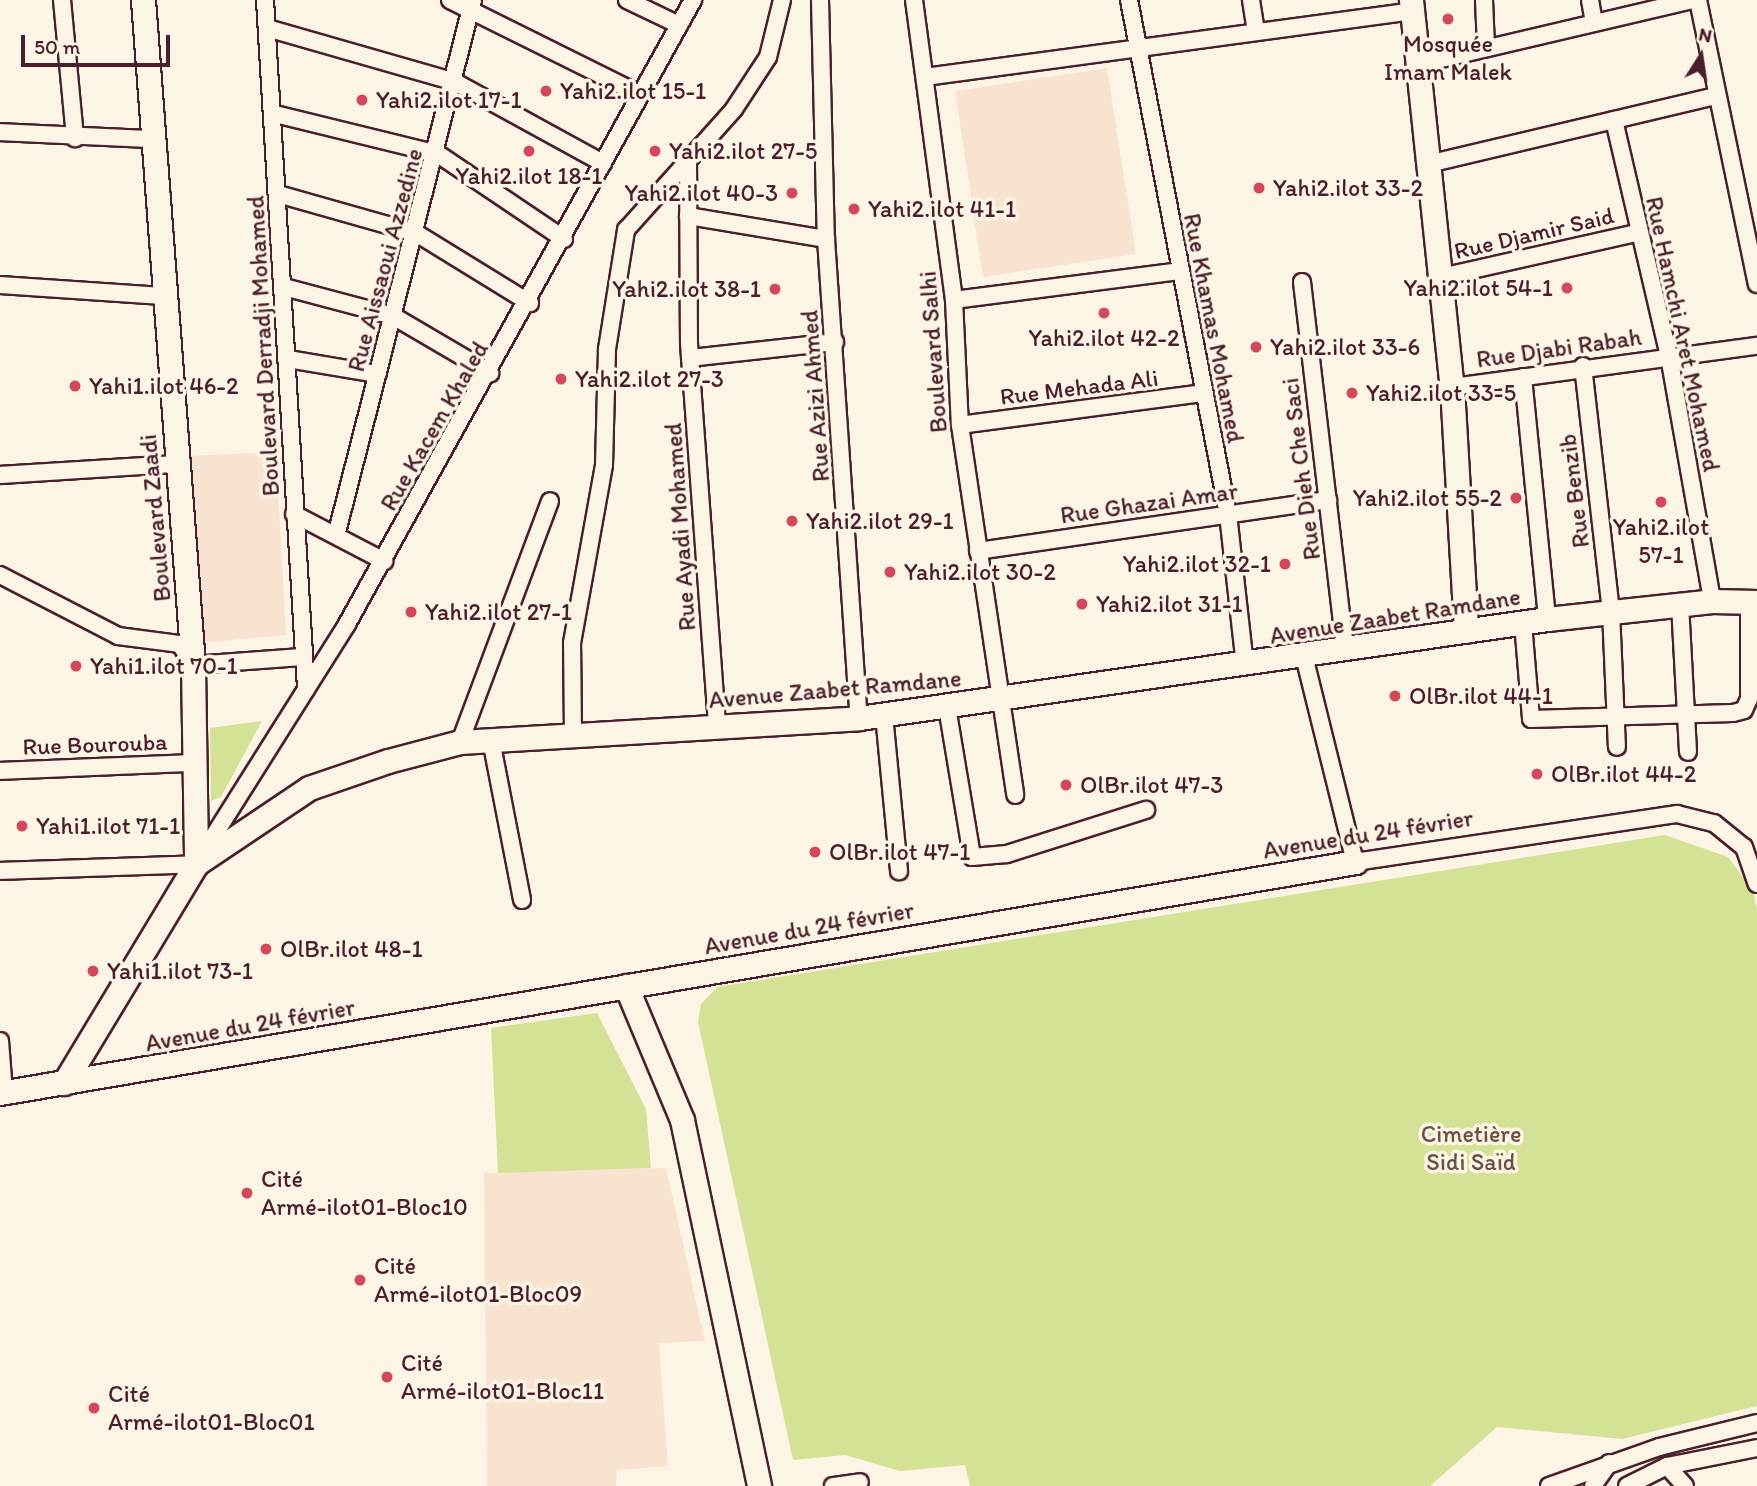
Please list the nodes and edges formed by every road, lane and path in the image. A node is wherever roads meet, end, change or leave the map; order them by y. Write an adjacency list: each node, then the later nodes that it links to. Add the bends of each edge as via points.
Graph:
1 (62, 0): 31 (street)
2 (143, 0): 32 (street, Boulevard Zaadi)
3 (265, 0): 19 (street, Boulevard Derradji Mohamed)
4 (450, 0): 15 (street)
5 (627, 0): 18 (street)
6 (693, 0): 18 (street, Rue Kacem Khaled)
7 (782, 0): 34 (street, via 768,57 734,109)
8 (820, 0): 42 (street, Rue Azizi Ahmed)
9 (914, 0): 24 (street, Boulevard Salhi)
10 (1129, 0): 21 (street, Rue Khamas Mohamed)
11 (1251, 0): 20 (street)
12 (1484, 0): 22 (street)
13 (1590, 0): 17 (street)
14 (1695, 0): 17 (street); 27 (street)
15 (472, 3): 25 (street, Rue Aissaoui Azzedine); 26 (street)
16 (1412, 6): 20 (street); 23 (street)
17 (1594, 23): 22 (street)
18 (679, 25): 26 (street, Rue Kacem Khaled)
19 (267, 28): 25 (street); 28 (street, Boulevard Derradji Mohamed)
20 (1256, 31): 21 (street)
21 (1138, 47): 24 (street); 43 (street, Rue Khamas Mohamed)
22 (1486, 47): 23 (street)
23 (1420, 64): 36 (street)
24 (925, 77): 50 (street, Boulevard Salhi)
25 (455, 82): 33 (street, Rue Aissaoui Azzedine); 35 (street)
26 (639, 94): 35 (street, Rue Kacem Khaled)
27 (1716, 96): 29 (street); 46 (street)
28 (275, 114): 33 (street); 37 (street, Boulevard Derradji Mohamed)
29 (1614, 120): 36 (street); 40 (street, Rue Hamchi Aret Mohamed)
30 (0, 132): 31 (street)
31 (75, 138): 32 (street)
32 (151, 139): 49 (street, Boulevard Zaadi)
33 (438, 154): 39 (street, Rue Aissaoui Azzedine); 41 (street)
34 (688, 157): 38 (street, Rue Ayadi Mohamed); 95 (street, via 626,230 607,349 604,465 572,643)
35 (603, 163): 41 (street, Rue Kacem Khaled)
36 (1429, 164): 44 (street)
37 (278, 194): 39 (street); 48 (street, Boulevard Derradji Mohamed)
38 (688, 216): 42 (street); 56 (street, Rue Ayadi Mohamed)
39 (416, 233): 51 (street); 52 (street, Rue Aissaoui Azzedine)
40 (1636, 233): 44 (street, Rue Djamir Said); 55 (street, Rue Hamchi Aret Mohamed)
41 (564, 239): 51 (street, Rue Kacem Khaled)
42 (826, 239): 53 (street, Rue Azizi Ahmed)
43 (1179, 271): 50 (street); 63 (street, Rue Khamas Mohamed)
44 (1441, 276): 62 (street)
45 (1302, 282): 67 (street, Rue Dieh Che Saci)
46 (1757, 284)
47 (0, 285): 49 (street)
48 (284, 287): 52 (street); 57 (street, Boulevard Derradji Mohamed)
49 (163, 296): 65 (street, Boulevard Zaadi)
50 (954, 300): 64 (street, Boulevard Salhi)
51 (530, 303): 59 (street, Rue Kacem Khaled)
52 (393, 316): 59 (street); 60 (street, Rue Aissaoui Azzedine)
53 (835, 342): 56 (street); 93 (street, Rue Azizi Ahmed)
54 (1757, 346): 55 (street, Rue Djabi Rabah)
55 (1669, 356): 58 (street, Rue Djabi Rabah); 75 (street, Rue Hamchi Aret Mohamed)
56 (690, 358): 94 (street, Rue Ayadi Mohamed)
57 (288, 359): 60 (street); 69 (street, Boulevard Derradji Mohamed)
58 (1583, 366): 61 (street, Rue Djabi Rabah); 78 (street, Rue Benzib)
59 (490, 373): 73 (street, Rue Kacem Khaled)
60 (378, 374): 71 (street, Rue Aissaoui Azzedine)
61 (1523, 377): 62 (street, Rue Djabi Rabah); 79 (street)
62 (1452, 387): 81 (street)
63 (1204, 393): 64 (street, Rue Mehada Ali); 70 (street, Rue Khamas Mohamed)
64 (960, 425): 72 (street, Boulevard Salhi)
65 (177, 464): 66 (street); 85 (street, Boulevard Zaadi)
66 (0, 475)
67 (1328, 500): 70 (street, Rue Ghazai Amar); 82 (street, Rue Dieh Che Saci)
68 (550, 501): 97 (street)
69 (294, 514): 71 (street); 84 (street, Boulevard Derradji Mohamed)
70 (1228, 514): 72 (street, Rue Ghazai Amar); 86 (street, Rue Khamas Mohamed)
71 (337, 531): 73 (street)
72 (978, 551): 88 (street, Boulevard Salhi)
73 (384, 561): 87 (street, Rue Kacem Khaled)
74 (0, 575): 85 (street, via 118,636 180,644)
75 (1712, 601): 76 (street, Avenue Zaabet Ramdane); 77 (street, Avenue Zaabet Ramdane)
76 (1753, 602): 91 (street, via 1744,710)
77 (1680, 604): 78 (street, Avenue Zaabet Ramdane); 91 (street)
78 (1611, 611): 79 (street, Avenue Zaabet Ramdane); 90 (street, Rue Benzib)
79 (1547, 619): 80 (street, Avenue Zaabet Ramdane)
80 (1522, 624): 81 (street, Avenue Zaabet Ramdane); 90 (street, via 1531,719)
81 (1466, 631): 82 (street, Avenue Zaabet Ramdane)
82 (1345, 650): 83 (street, Avenue Zaabet Ramdane)
83 (1304, 656): 86 (street, Avenue Zaabet Ramdane); 104 (street)
84 (302, 657): 85 (street); 87 (street, Boulevard Derradji Mohamed)
85 (193, 665): 100 (street, Boulevard Zaadi)
86 (1245, 666): 88 (street, Avenue Zaabet Ramdane)
87 (306, 689): 105 (street, Rue Kacem Khaled)
88 (999, 701): 89 (street, Avenue Zaabet Ramdane); 102 (street, Boulevard Salhi)
89 (947, 707): 92 (street, Avenue Zaabet Ramdane); 103 (street, via 972,857 1007,855)
90 (1614, 713): 91 (street); 98 (street, Rue Benzib)
91 (1683, 714): 99 (street)
92 (884, 715): 93 (street, Avenue Zaabet Ramdane); 107 (street)
93 (859, 718): 94 (street, Avenue Zaabet Ramdane)
94 (717, 727): 95 (street, Avenue Zaabet Ramdane)
95 (573, 734): 96 (street, Avenue Zaabet Ramdane)
96 (491, 740): 97 (street, Avenue Zaabet Ramdane); 109 (street)
97 (460, 742): 105 (street, Avenue Zaabet Ramdane, via 309,789)
98 (1617, 747)
99 (1688, 752)
100 (192, 763): 101 (street, Rue Bourouba); 105 (street, Boulevard Zaadi)
101 (0, 771)
102 (1015, 795)
103 (1146, 810)
104 (1355, 862): 108 (street, Avenue du 24 février, via 1677,814 1714,823 1744,847); 110 (street, Avenue du 24 février)
105 (197, 864): 106 (street); 112 (street, Avenue Zaabet Ramdane)
106 (0, 871)
107 (899, 871)
108 (1755, 875)
109 (522, 900)
110 (626, 986): 112 (street, Avenue du 24 février); 119 (street, via 682,1120)
111 (0, 1041): 113 (street)
112 (64, 1083): 113 (street, Avenue du 24 février)
113 (2, 1093)
114 (1757, 1423): 116 (street)
115 (1757, 1448): 117 (street)
116 (1609, 1462): 121 (street); 122 (street)
117 (1667, 1466): 123 (street); 124 (street)
118 (860, 1482): 120 (street)
119 (759, 1486)
120 (833, 1486)
121 (1549, 1486)
122 (1593, 1486)
123 (1627, 1486)
124 (1685, 1486)

